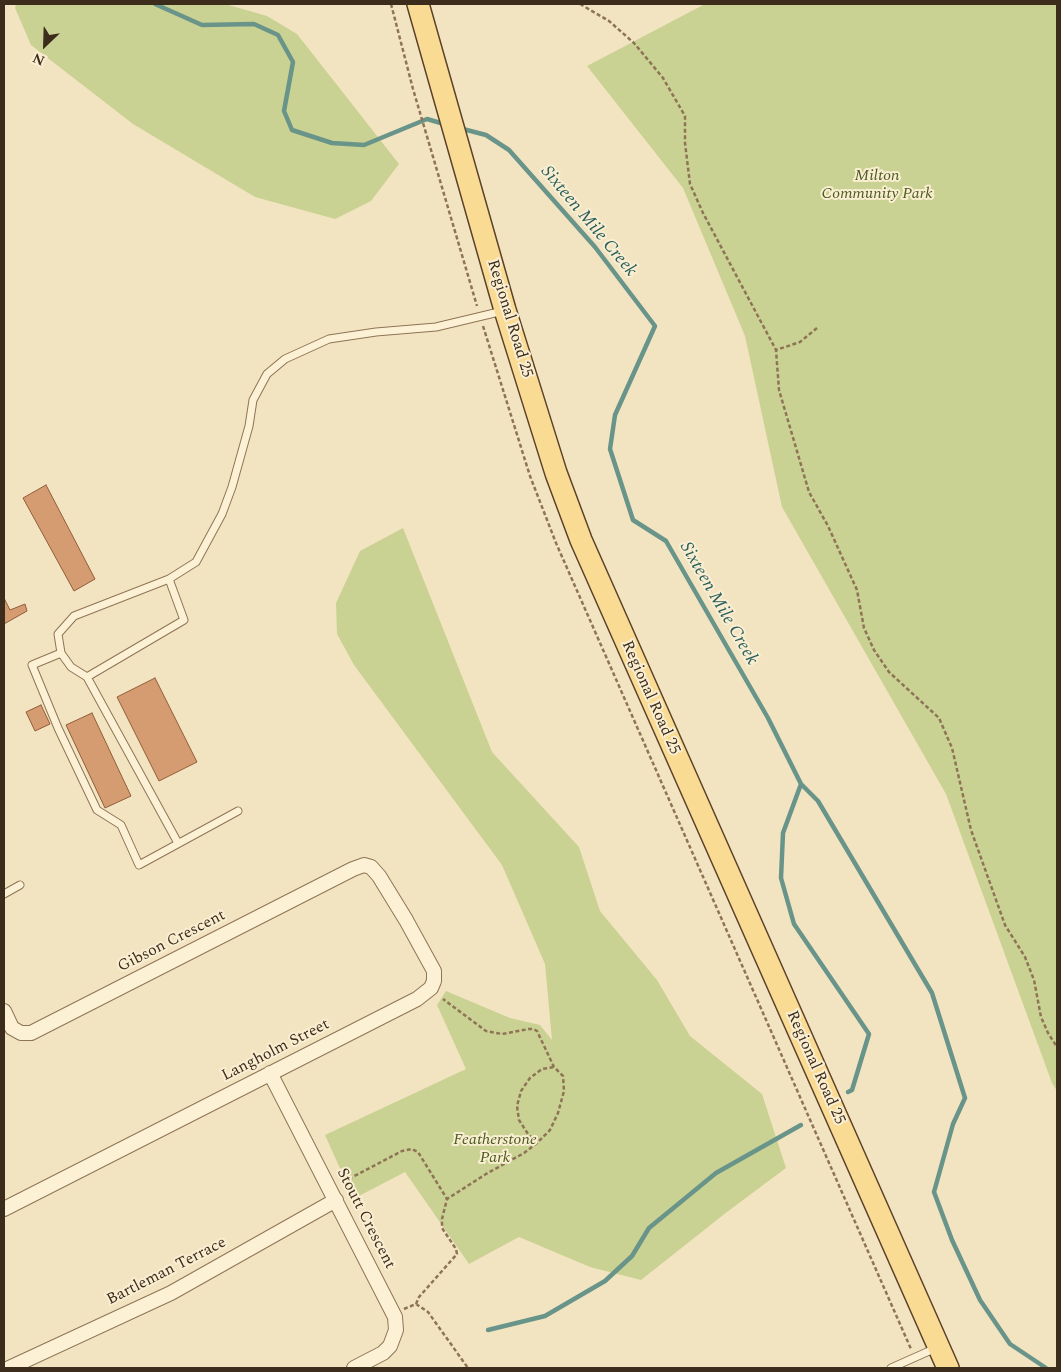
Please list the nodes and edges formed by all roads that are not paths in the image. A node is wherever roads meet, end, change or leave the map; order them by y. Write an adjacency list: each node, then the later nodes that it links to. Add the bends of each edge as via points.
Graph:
1 (418, 4): 2 (main road, Regional Road 25)
2 (505, 310): 3 (lane, via 436,326 329,339 285,359 267,374 253,400 232,487 207,544 196,562); 15 (main road, Regional Road 25, via 581,540)
3 (169, 579): 4 (lane, via 74,616 58,634); 5 (lane, via 184,620)
4 (61, 653): 5 (lane, via 71,667); 7 (lane, via 32,665 97,810 121,825 139,865)
5 (87, 677): 7 (lane)
6 (238, 811): 7 (lane)
7 (178, 843)
8 (364, 865): 11 (street, Gibson Crescent, via 31,1032 21,1033 12,1028); 12 (street, Langholm Street, via 379,876 430,962 434,971 431,988 417,1000)
9 (20, 886): 10 (lane)
10 (4, 894)
11 (4, 1011)
12 (270, 1073): 13 (street, Stoutt Crescent); 14 (street, Langholm Street)
13 (336, 1200): 16 (street, Bartleman Terrace, via 171,1293); 17 (street, Stoutt Crescent, via 393,1313 396,1330 390,1346 383,1353)
14 (4, 1209)
15 (938, 1346): 18 (lane); 19 (main road, Regional Road 25)
16 (9, 1368)
17 (354, 1368)
18 (891, 1368)
19 (948, 1368)

